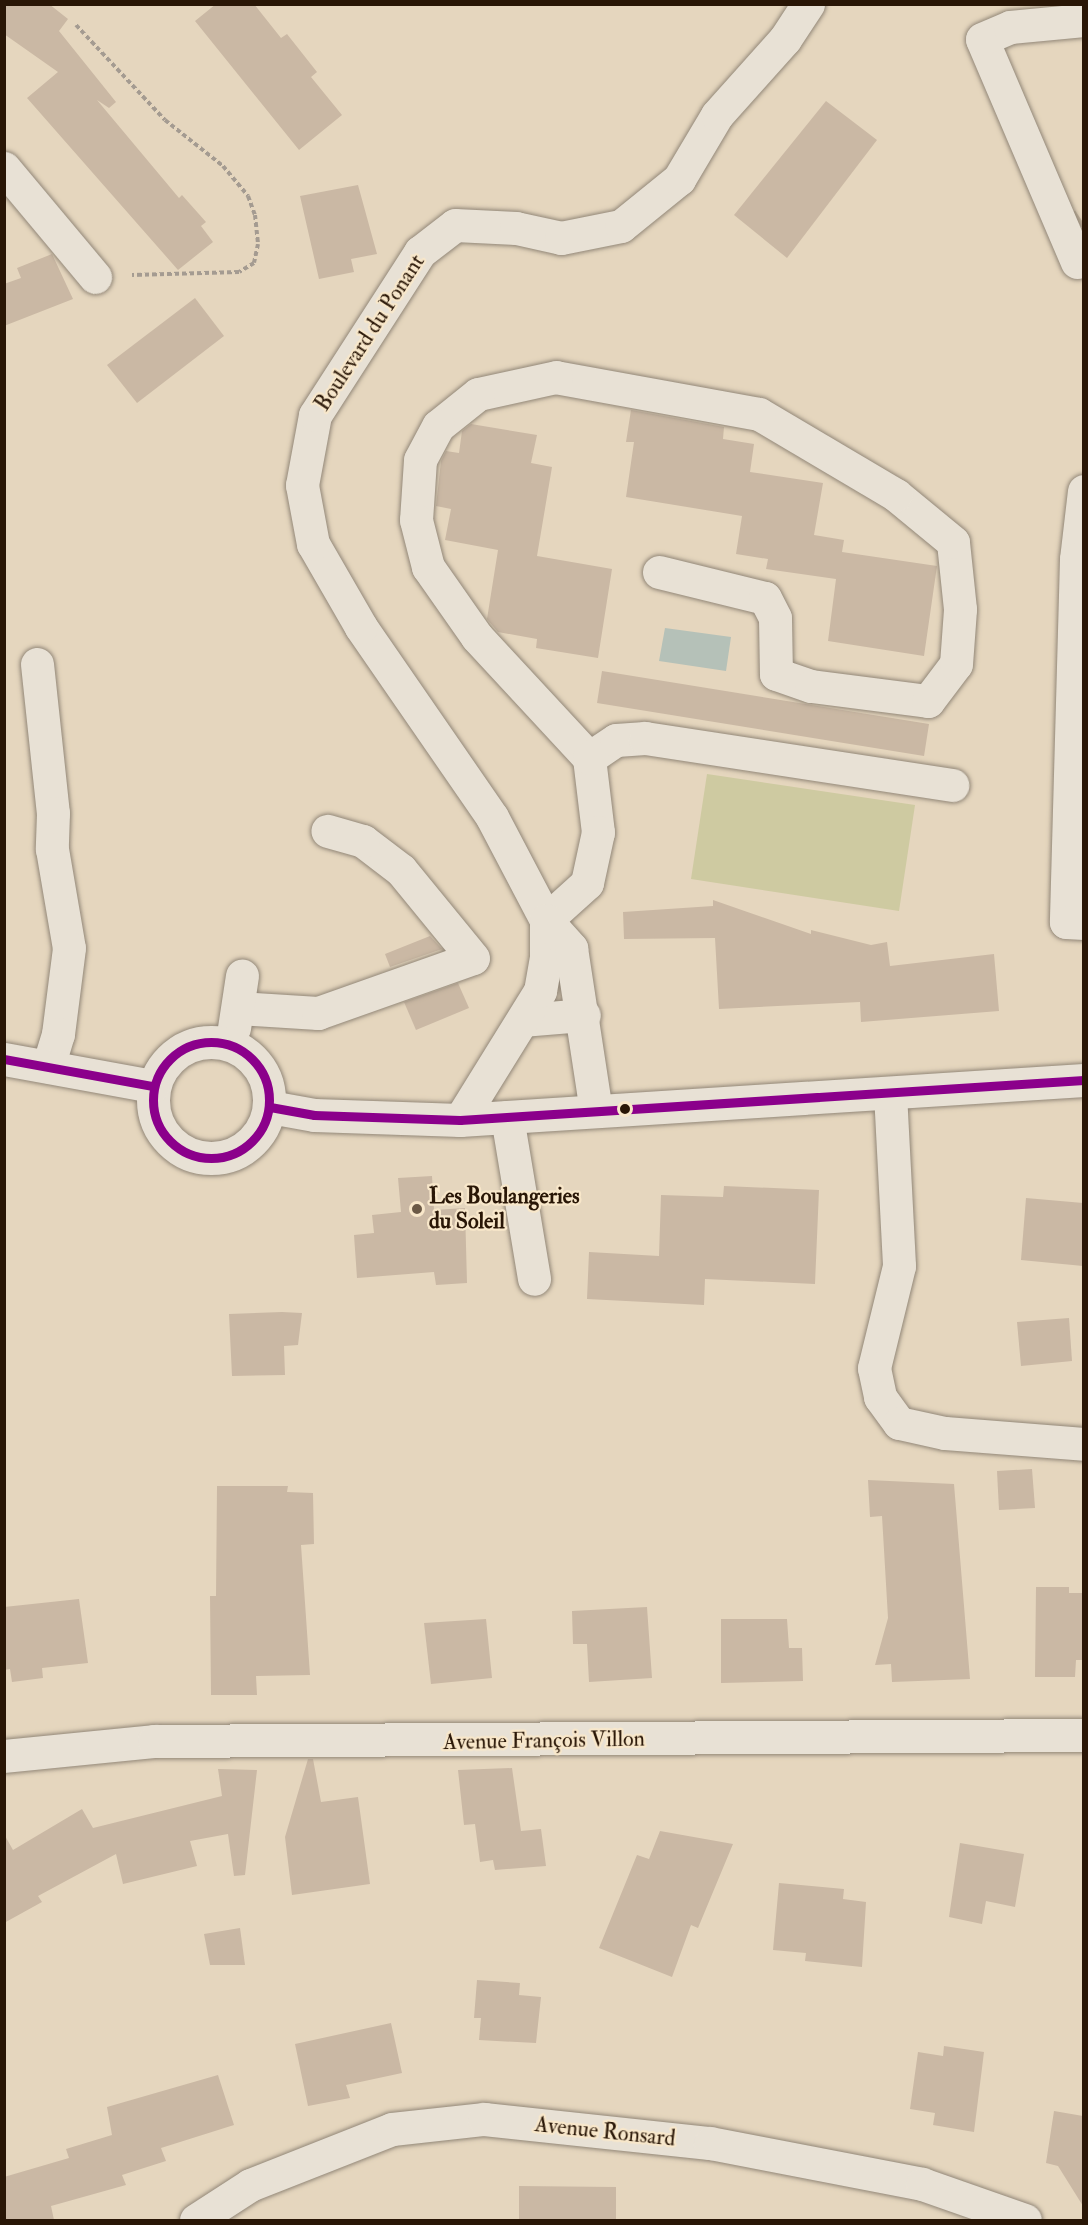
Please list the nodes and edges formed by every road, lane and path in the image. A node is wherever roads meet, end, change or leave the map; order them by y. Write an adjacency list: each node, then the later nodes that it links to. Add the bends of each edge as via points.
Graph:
1 (808, 4): 13 (street, Boulevard du Ponant, via 785,39 717,115 679,179 621,226 561,238 516,228 455,225 420,252 315,415 302,485 313,544 361,627 492,816)
2 (76, 25): 6 (path, via 165,120 223,166 248,196 258,244 254,263 239,272)
3 (1081, 26): 5 (street, via 1010,27 982,39)
4 (4, 168): 6 (street)
5 (1075, 243)
6 (95, 278)
7 (1083, 490): 14 (street, via 1076,559 1066,921)
8 (659, 572): 10 (street, via 765,598 776,618 776,674 811,686 928,701 956,664 960,609 953,542 896,495 759,414 556,377 478,394 438,426 420,460 416,520 428,567 477,638)
9 (37, 664): 19 (street, via 53,813 52,849 69,948 58,1034)
10 (589, 758): 11 (street, via 616,740 645,738); 13 (street, via 597,832 587,883)
11 (952, 784)
12 (327, 831): 17 (street, via 363,841 401,870 473,958 318,1013 240,992)
13 (546, 920): 15 (street, Boulevard du Ponant, via 571,948); 16 (street, Boulevard du Ponant, via 546,958 540,991)
14 (1083, 923)
15 (584, 1016): 16 (street); 24 (street, Boulevard du Ponant)
16 (522, 1020): 26 (street, Boulevard du Ponant)
17 (231, 1045): 21 (street, via 212,1041 175,1054); 23 (street, via 261,1070)
18 (4, 1059): 19 (street)
19 (48, 1067): 21 (street)
20 (1083, 1080): 22 (street)
21 (153, 1086): 23 (street, via 154,1118 171,1145 200,1159 232,1156 258,1137)
22 (890, 1093): 24 (street); 28 (street, via 899,1266 874,1368 880,1397 899,1423 945,1433)
23 (270, 1107): 26 (street, via 314,1114)
24 (596, 1112): 25 (street)
25 (507, 1117): 26 (street); 27 (street)
26 (460, 1120)
27 (534, 1279)
28 (1083, 1444)
29 (1083, 1735): 30 (street, Avenue François Villon, via 154,1741)
30 (4, 1756)
31 (196, 2220): 32 (street, Avenue Ronsard, via 250,2185 392,2130 484,2119 721,2145 922,2184)
32 (1026, 2220)

